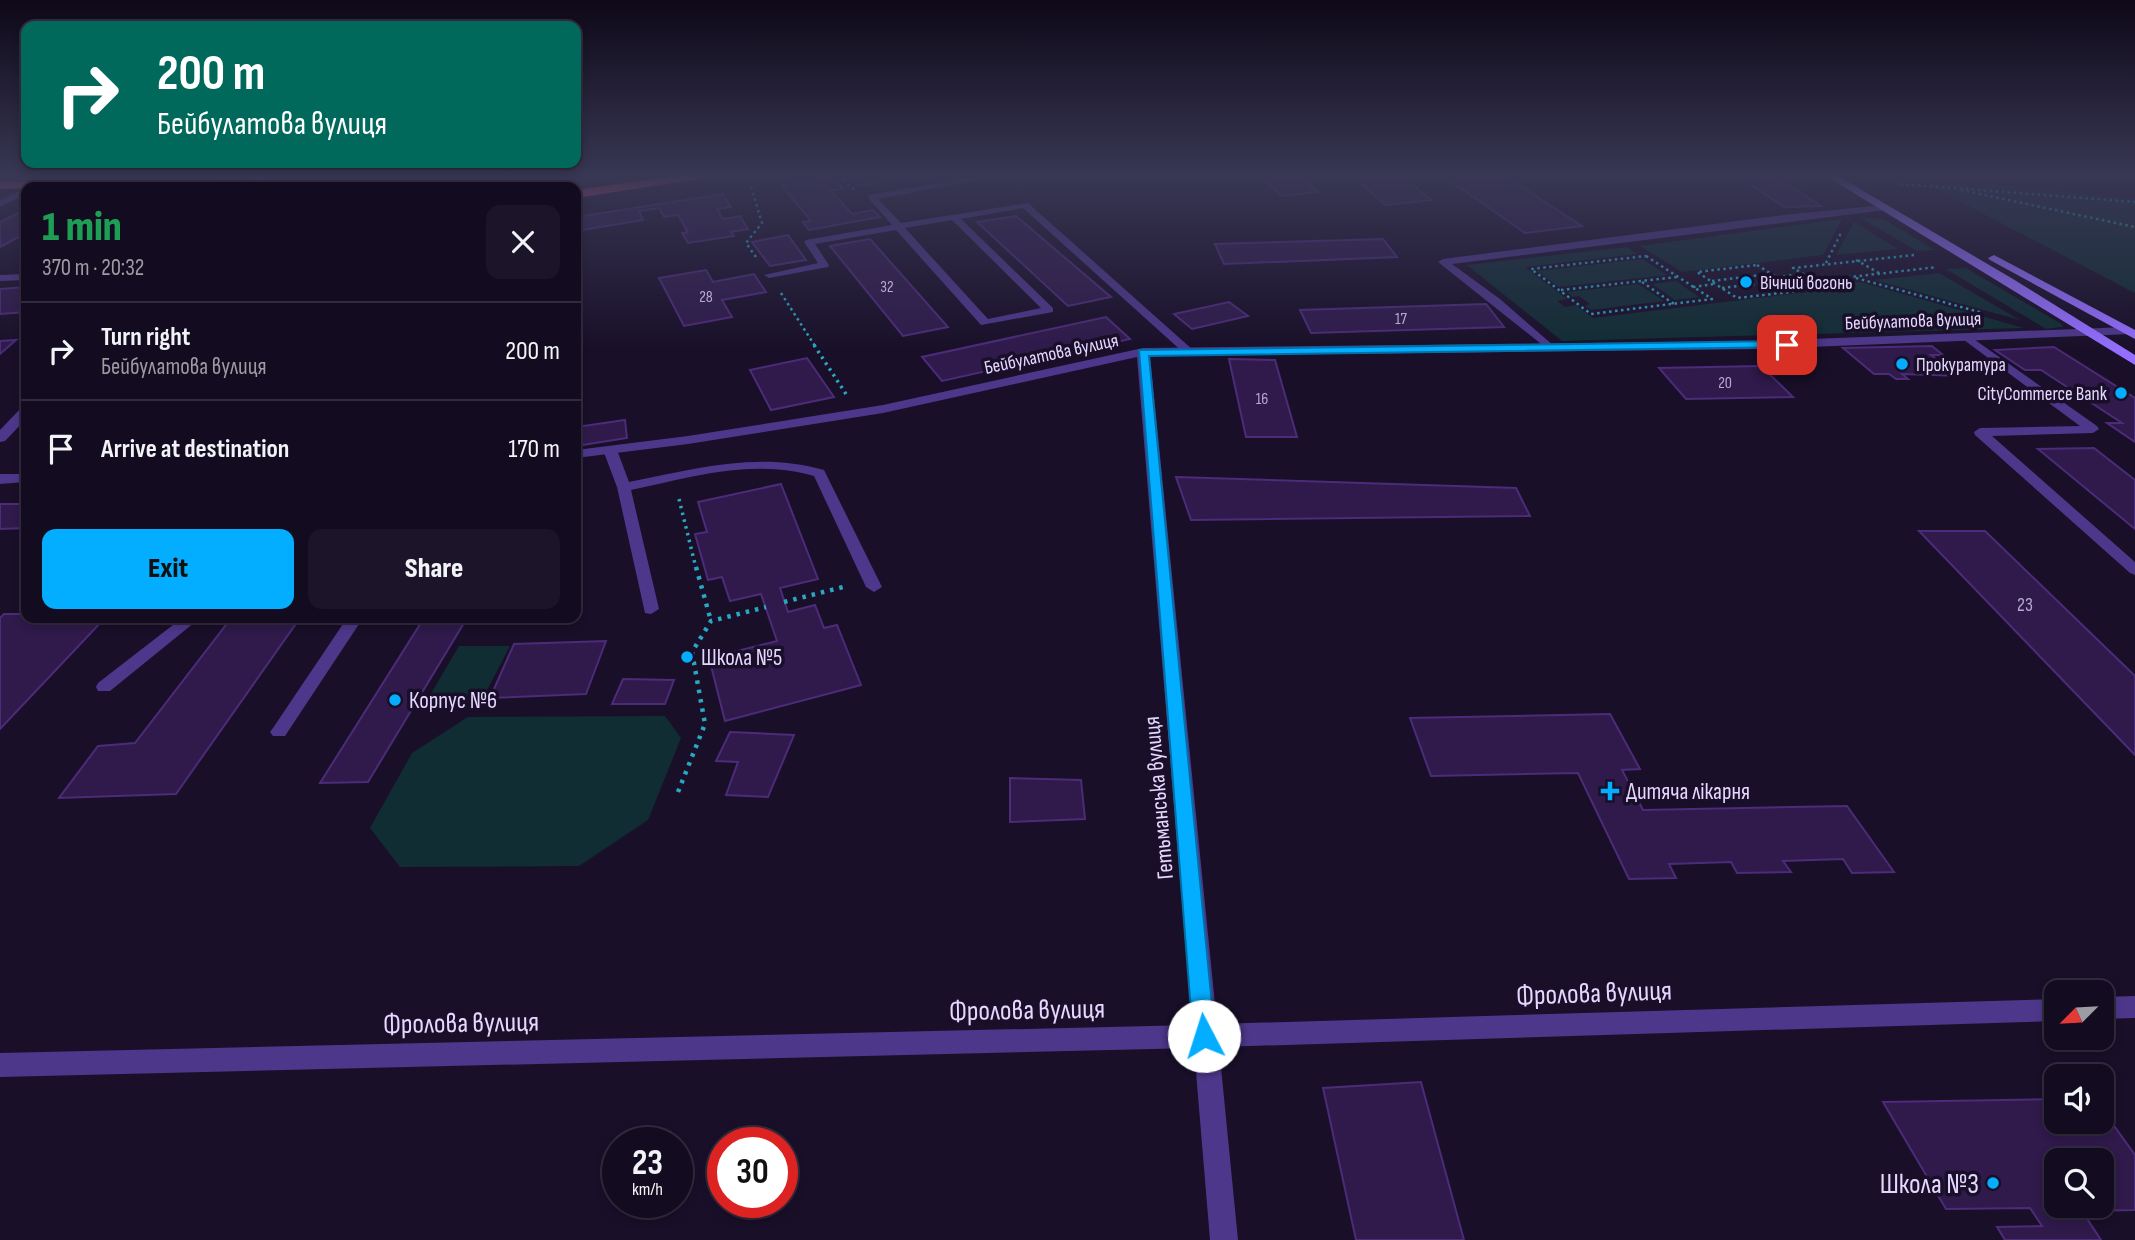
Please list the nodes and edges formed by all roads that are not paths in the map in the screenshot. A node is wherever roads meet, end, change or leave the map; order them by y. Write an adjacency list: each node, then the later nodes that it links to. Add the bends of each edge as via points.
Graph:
1 (855, 234): 8 (lane, via 809,242 824,265)
2 (907, 234): 3 (lane, via 985,323 1049,310)
3 (971, 234)
4 (1056, 234): 19 (lane)
5 (1661, 234): 17 (lane, via 1444,262)
6 (1928, 234): 11 (main road)
7 (1949, 234): 14 (main road)
8 (769, 275)
9 (21, 277): 10 (lane)
10 (0, 278)
11 (2009, 281): 12 (main road); 13 (main road)
12 (2112, 332): 13 (street, Бейбулатова вулиця); 14 (street, Бейбулатова вулиця); 16 (main road)
13 (2092, 333): 15 (street, Бейбулатова вулиця); 20 (main road)
14 (2131, 333)
15 (1968, 338): 17 (street, Бейбулатова вулиця); 28 (lane, via 2093,429 1980,432)
16 (2135, 344)
17 (1550, 348): 19 (street, Бейбулатова вулиця)
18 (1143, 352): 19 (street, Бейбулатова вулиця); 23 (street, Бейбулатова вулиця, via 857,413); 38 (street, Гетьманська вулиця)
19 (1189, 352)
20 (2135, 360)
21 (21, 416): 22 (street)
22 (0, 438)
23 (610, 450): 24 (street, Бейбулатова вулиця); 27 (lane)
24 (581, 453)
25 (21, 478): 26 (street)
26 (0, 479)
27 (624, 487): 29 (lane, via 756,463 802,466 818,473); 30 (lane)
28 (2135, 570)
29 (874, 587)
30 (651, 609)
31 (186, 623): 33 (lane)
32 (352, 623): 34 (lane)
33 (104, 687)
34 (279, 732)
35 (2135, 1007): 36 (street)
36 (2114, 1008)
37 (2044, 1010): 38 (street, Фролова вулиця)
38 (1204, 1036): 39 (street, Фролова вулиця); 40 (street, Гетьманська вулиця)
39 (0, 1065)
40 (1224, 1240)

